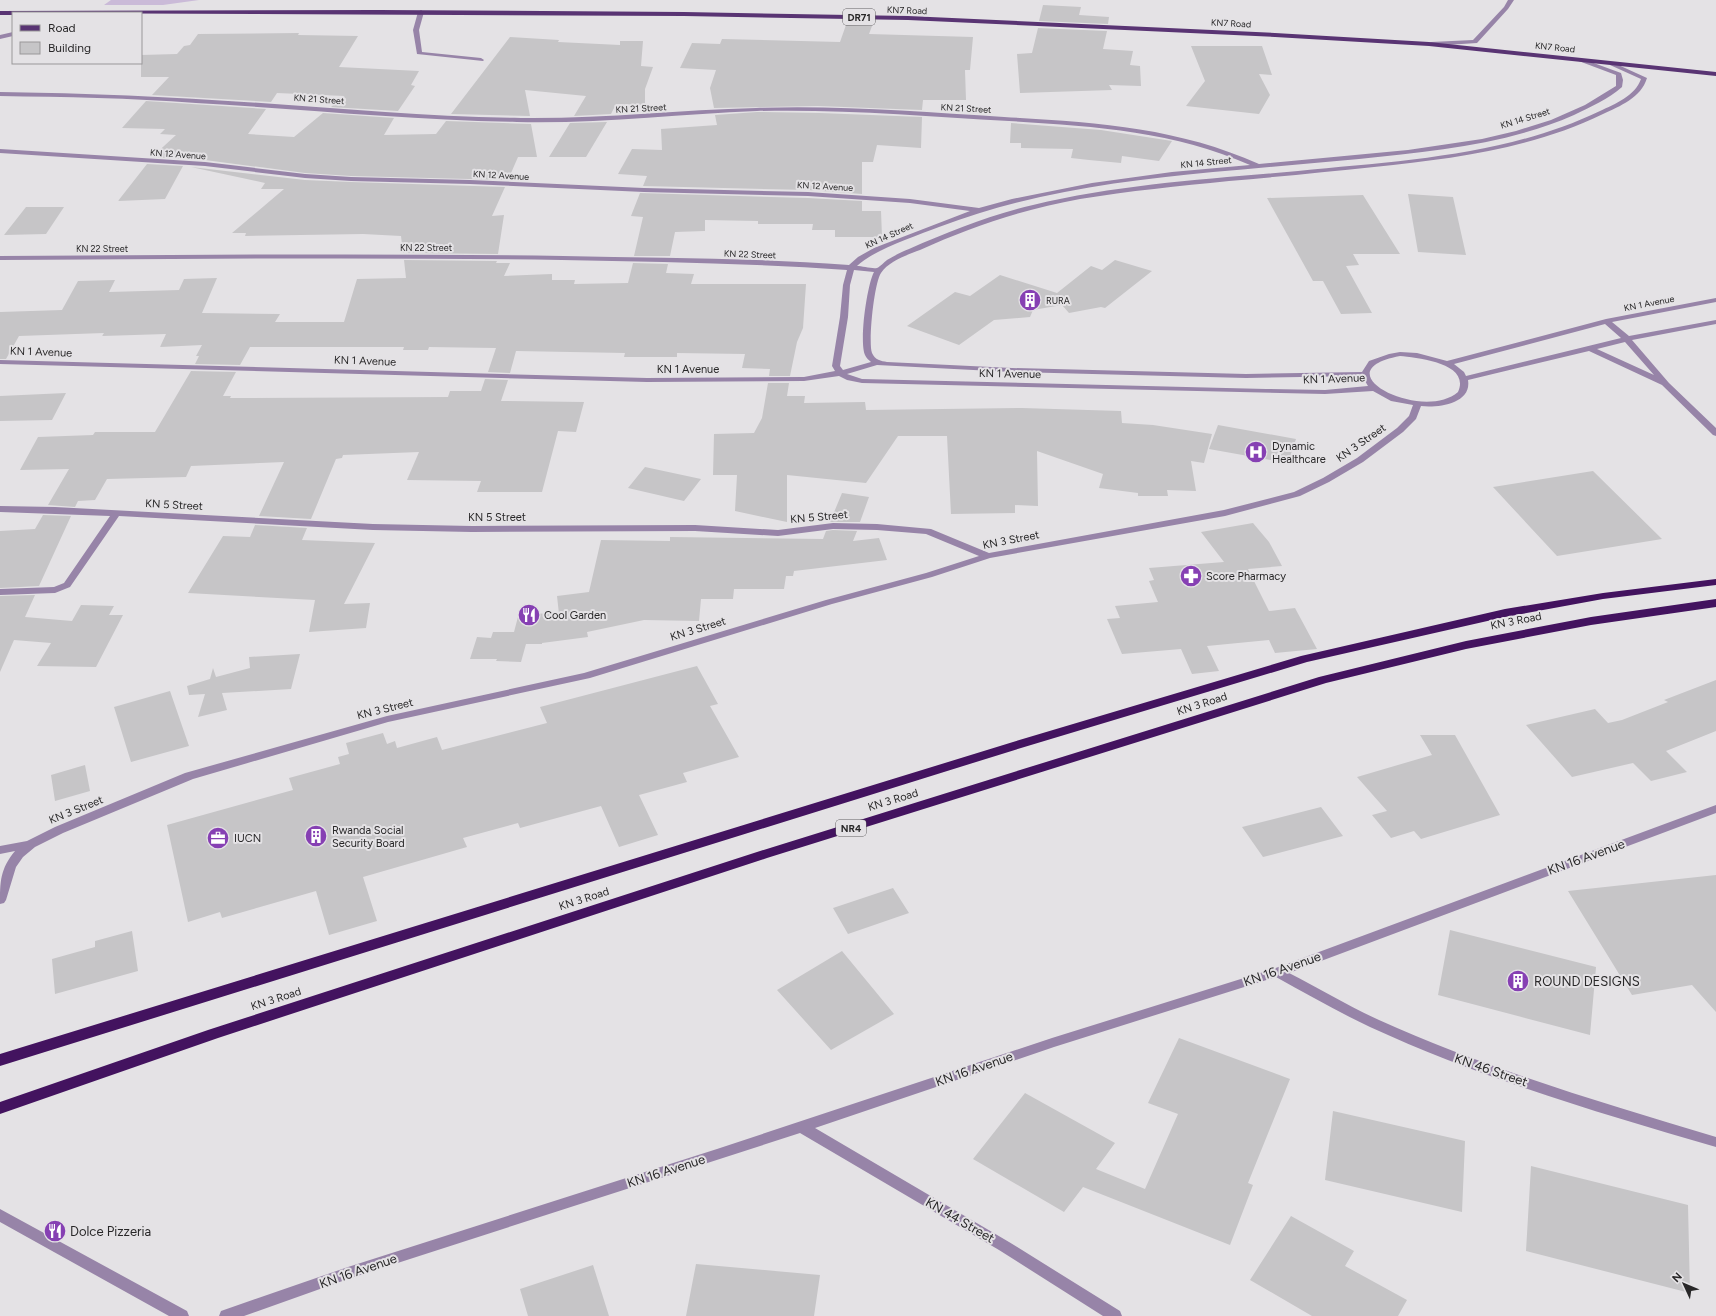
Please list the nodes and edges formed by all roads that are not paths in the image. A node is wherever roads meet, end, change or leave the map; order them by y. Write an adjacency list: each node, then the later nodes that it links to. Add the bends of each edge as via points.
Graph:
1 (1511, 0): 8 (street, via 1475,42)
2 (44, 12): 3 (main road, KN7 Road / DR71)
3 (421, 12): 8 (main road, KN7 Road / DR71, via 908,18 1274,34); 10 (street, via 416,30 419,53)
4 (0, 13): 5 (main road, KN7 Road / DR71)
5 (12, 13)
6 (12, 34): 7 (street)
7 (0, 37)
8 (1428, 44): 9 (main road, KN7 Road / DR71)
9 (1578, 58): 11 (main road, KN7 Road / DR71); 15 (street, KN 14 Street, via 1619,74 1619,87 1590,104 1537,126 1491,139 1440,148)
10 (481, 60)
11 (1604, 61): 12 (main road, KN7 Road / DR71); 16 (street, KN 14 Street, via 1644,78 1639,90 1609,109 1540,138 1458,156)
12 (1716, 74)
13 (0, 94): 15 (street, KN 21 Street, via 205,100 516,120 590,120 787,108 906,113 1119,127 1225,150)
14 (0, 150): 17 (street, KN 12 Avenue, via 205,164 351,179 808,194 910,201)
15 (1260, 167): 16 (street, KN 21 Street); 17 (street, KN 14 Street, via 1085,186)
16 (1276, 175): 18 (street, KN 14 Street, via 1099,195)
17 (979, 210): 18 (street, KN 12 Avenue); 20 (street, KN 14 Street, via 875,251)
18 (1001, 215): 21 (street, KN 14 Street, via 950,233 899,257)
19 (0, 258): 20 (street, KN 22 Street, via 485,257)
20 (851, 267): 21 (street, KN 22 Street); 30 (street, via 836,366)
21 (880, 270): 28 (street, KN 14 Street, via 872,285 867,347 868,356)
22 (1716, 300): 23 (street, KN 1 Avenue)
23 (1606, 321): 25 (street); 29 (street, KN 1 Avenue)
24 (1716, 322): 25 (street)
25 (1627, 339): 26 (street); 33 (street)
26 (1589, 348): 32 (street); 33 (street)
27 (0, 362): 30 (street, KN 1 Avenue, via 647,380 804,379)
28 (877, 363): 30 (street, KN 1 Avenue); 31 (street, KN 1 Avenue, via 1159,375)
29 (1447, 363): 31 (street, via 1416,355 1385,356 1367,367); 32 (street)
30 (840, 373): 34 (street, KN 1 Avenue, via 862,381 1325,392)
31 (1365, 374): 34 (street)
32 (1464, 379): 35 (street, via 1465,388 1460,395 1449,401)
33 (1666, 384): 36 (street)
34 (1374, 388): 35 (street, via 1386,396)
35 (1418, 404): 39 (street, KN 3 Street, via 1413,417 1400,430 1360,460 1297,494 1225,513)
36 (1716, 433)
37 (0, 509): 38 (street, KN 5 Street)
38 (116, 514): 39 (street, KN 5 Street, via 472,530 695,528 778,533 833,526 877,527 928,531); 41 (street, via 67,585 55,590)
39 (988, 556): 44 (street, KN 3 Street, via 586,676 387,719 189,776)
40 (1716, 582): 48 (highway, KN 3 Road, via 1603,596 1505,613 1305,660 1010,748)
41 (0, 592)
42 (1716, 603): 49 (highway, KN 3 Road / NR4, via 1591,621 1466,644 1324,680 762,855 212,1034)
43 (1716, 809): 47 (street, KN 16 Avenue)
44 (29, 845): 45 (street); 46 (street, KN 3 Street, via 11,866)
45 (0, 850)
46 (0, 900)
47 (1277, 972): 50 (street, KN 16 Avenue, via 1052,1043); 51 (street, KN 46 Street, via 1374,1024 1456,1058)
48 (0, 1060)
49 (0, 1108)
50 (802, 1127): 54 (street, KN 16 Avenue, via 356,1271); 55 (street, KN 44 Street, via 1004,1246)
51 (1716, 1142)
52 (0, 1215): 53 (street)
53 (182, 1316)
54 (226, 1316)
55 (1115, 1316)

